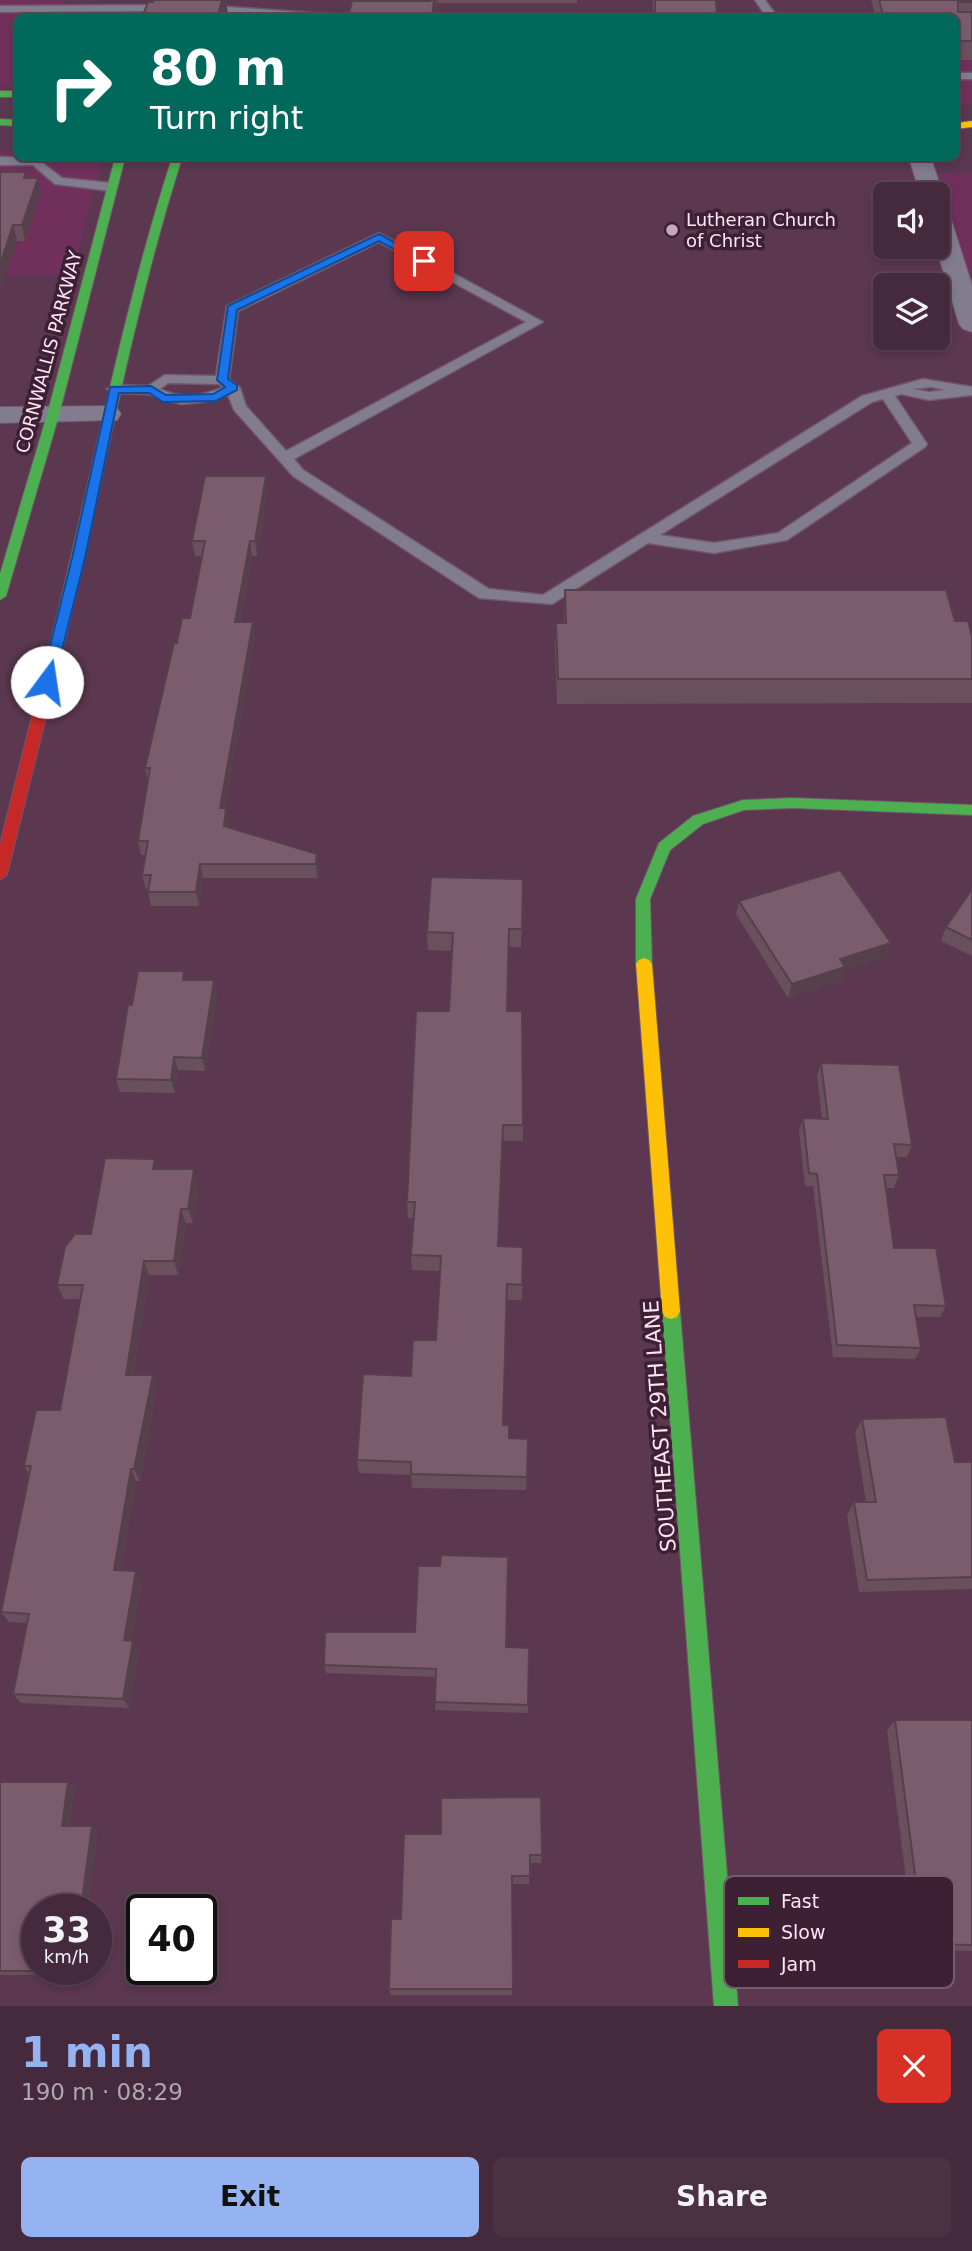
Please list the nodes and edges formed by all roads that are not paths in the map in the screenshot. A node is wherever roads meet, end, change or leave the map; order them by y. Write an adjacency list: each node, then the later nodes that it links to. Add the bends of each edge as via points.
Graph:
1 (0, 9): 2 (lane)
2 (151, 13): 3 (lane)
3 (221, 13): 4 (lane)
4 (251, 14)
5 (0, 161): 10 (lane, via 36,161 60,181)
6 (119, 161): 10 (street, CORNWALLIS PARKWAY)
7 (176, 161): 16 (street, via 158,212)
8 (921, 161): 9 (street)
9 (927, 182)
10 (111, 187): 18 (street, CORNWALLIS PARKWAY)
11 (950, 254): 12 (street)
12 (972, 324)
13 (228, 384): 16 (lane, via 216,397 163,398 151,390); 19 (lane, via 239,407); 19 (lane, via 232,309 379,237 536,322)
14 (967, 391): 15 (lane, via 942,383 911,384)
15 (895, 392): 20 (lane, via 867,399); 20 (lane, via 920,444 782,537 714,548)
16 (111, 402): 18 (street); 23 (street, via 79,558)
17 (0, 415): 18 (street)
18 (53, 415): 21 (street, CORNWALLIS PARKWAY)
19 (285, 458): 20 (lane, via 298,473 485,594 546,600)
20 (645, 538)
21 (0, 596)
22 (972, 810): 24 (street, SOUTHEAST 29TH LANE, via 743,805 698,820 664,847 643,899 642,937)
23 (0, 874)
24 (724, 1981)
25 (725, 1988): 26 (street, SOUTHEAST 29TH LANE)
26 (726, 2006)

